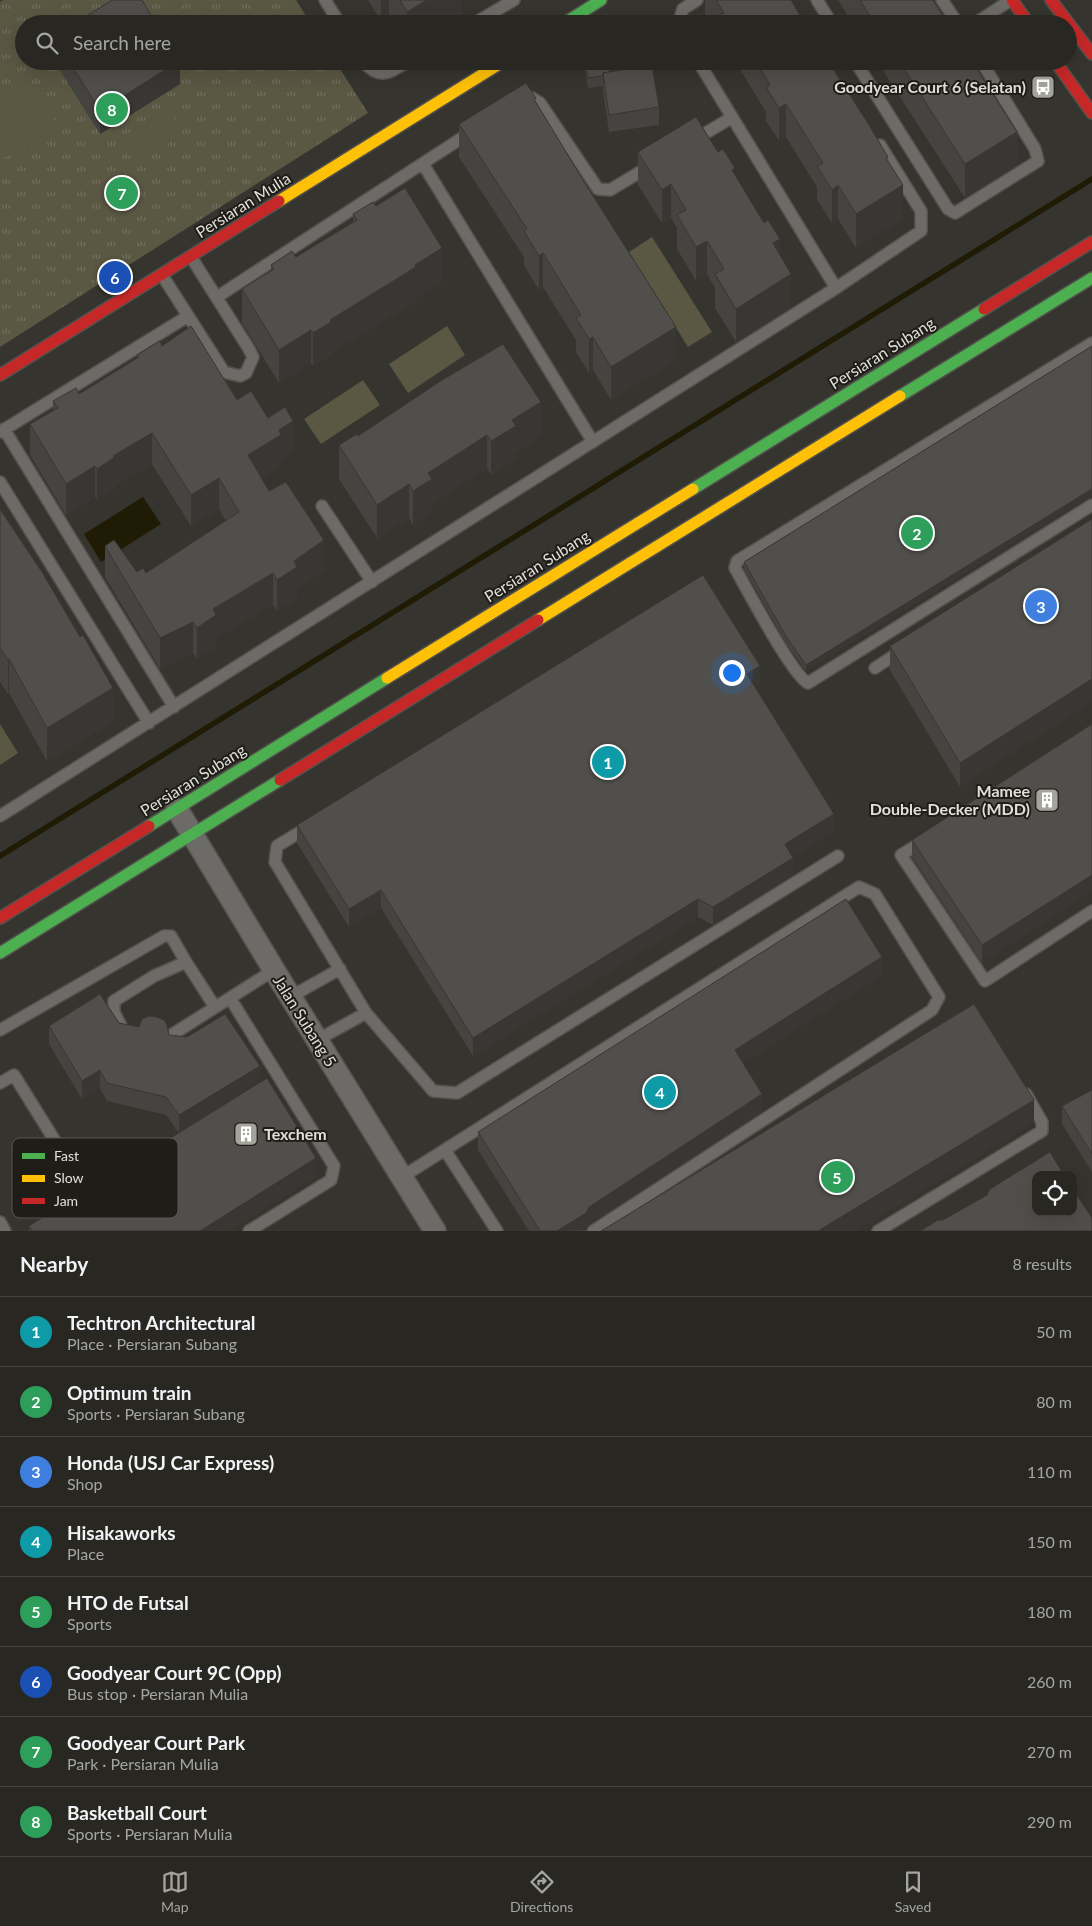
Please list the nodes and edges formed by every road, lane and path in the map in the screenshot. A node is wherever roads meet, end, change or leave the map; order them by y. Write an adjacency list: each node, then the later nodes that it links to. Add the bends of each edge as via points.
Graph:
1 (325, 0): 9 (lane)
2 (514, 0): 10 (lane)
3 (601, 0): 11 (street)
4 (696, 0): 12 (lane, via 683,9)
5 (817, 0): 13 (lane)
6 (942, 0): 14 (lane)
7 (1012, 0): 15 (lane); 16 (street)
8 (1051, 0): 17 (street)
9 (334, 15)
10 (488, 15)
11 (577, 15)
12 (681, 15)
13 (826, 15)
14 (952, 15)
15 (988, 15)
16 (1023, 15)
17 (1062, 15)
18 (1077, 34): 19 (street)
19 (1092, 54)
20 (371, 70): 21 (lane, via 380,74)
21 (393, 70)
22 (490, 70): 36 (street, Persiaran Mulia)
23 (703, 70): 29 (lane)
24 (861, 70): 25 (lane, via 948,209 955,213 1038,161 1035,149)
25 (987, 70)
26 (1061, 70): 28 (street)
27 (514, 105): 33 (lane, via 532,98 540,103 598,189 610,190)
28 (1092, 113)
29 (731, 118): 32 (lane); 39 (lane)
30 (481, 126): 34 (lane)
31 (875, 136): 39 (lane, via 921,211 921,230)
32 (682, 147)
33 (658, 161)
34 (423, 164): 40 (lane); 45 (lane)
35 (1092, 242): 54 (street, Persiaran Subang)
36 (191, 257): 37 (street, Persiaran Mulia); 40 (lane)
37 (162, 275): 41 (lane); 43 (street, Persiaran Mulia)
38 (1092, 278): 57 (street)
39 (836, 288): 45 (lane)
40 (217, 297): 41 (lane, via 253,357 246,373 240,376 224,372)
41 (188, 316): 44 (lane)
42 (1092, 344): 47 (lane, via 741,558 735,568 788,659 802,680 808,683)
43 (0, 375)
44 (2, 431): 52 (lane)
45 (593, 442): 49 (lane)
46 (0, 482): 53 (lane)
47 (1092, 505)
48 (322, 506): 49 (lane)
49 (372, 582): 52 (lane)
50 (908, 647): 51 (lane)
51 (875, 668)
52 (174, 706): 53 (lane)
53 (150, 722): 55 (lane)
54 (177, 808): 57 (street, Jalan Subang 5); 61 (street, Persiaran Subang)
55 (0, 816)
56 (319, 821): 64 (lane, via 277,846 275,862)
57 (192, 834): 62 (street); 65 (street, Jalan Subang 5)
58 (934, 834): 60 (lane, via 901,855 985,981)
59 (838, 856): 69 (lane, via 456,1093 433,1091)
60 (1092, 911)
61 (0, 918)
62 (0, 954)
63 (186, 962): 68 (lane); 70 (lane, via 154,976 114,1001 114,1012); 71 (lane, via 171,936 164,936)
64 (340, 969): 66 (lane); 69 (lane)
65 (274, 970): 66 (street, Jalan Subang 5); 67 (lane)
66 (290, 997): 73 (street, Jalan Subang 5)
67 (230, 998): 68 (lane); 81 (lane, via 276,1081 334,1166 331,1180)
68 (215, 1007): 72 (lane)
69 (366, 1013): 73 (lane)
70 (122, 1028)
71 (0, 1030)
72 (173, 1034)
73 (317, 1040): 78 (street, Jalan Subang 5)
74 (0, 1083): 76 (lane, via 14,1075)
75 (1019, 1084): 85 (lane, via 1042,1122 1042,1131)
76 (53, 1138)
77 (445, 1150): 78 (lane); 83 (lane); 84 (lane, via 859,888 875,894 939,996 932,1010)
78 (402, 1177): 82 (street, Jalan Subang 5)
79 (0, 1222): 80 (lane)
80 (4, 1231)
81 (249, 1231)
82 (435, 1231)
83 (497, 1231)
84 (593, 1231)
85 (878, 1231)

